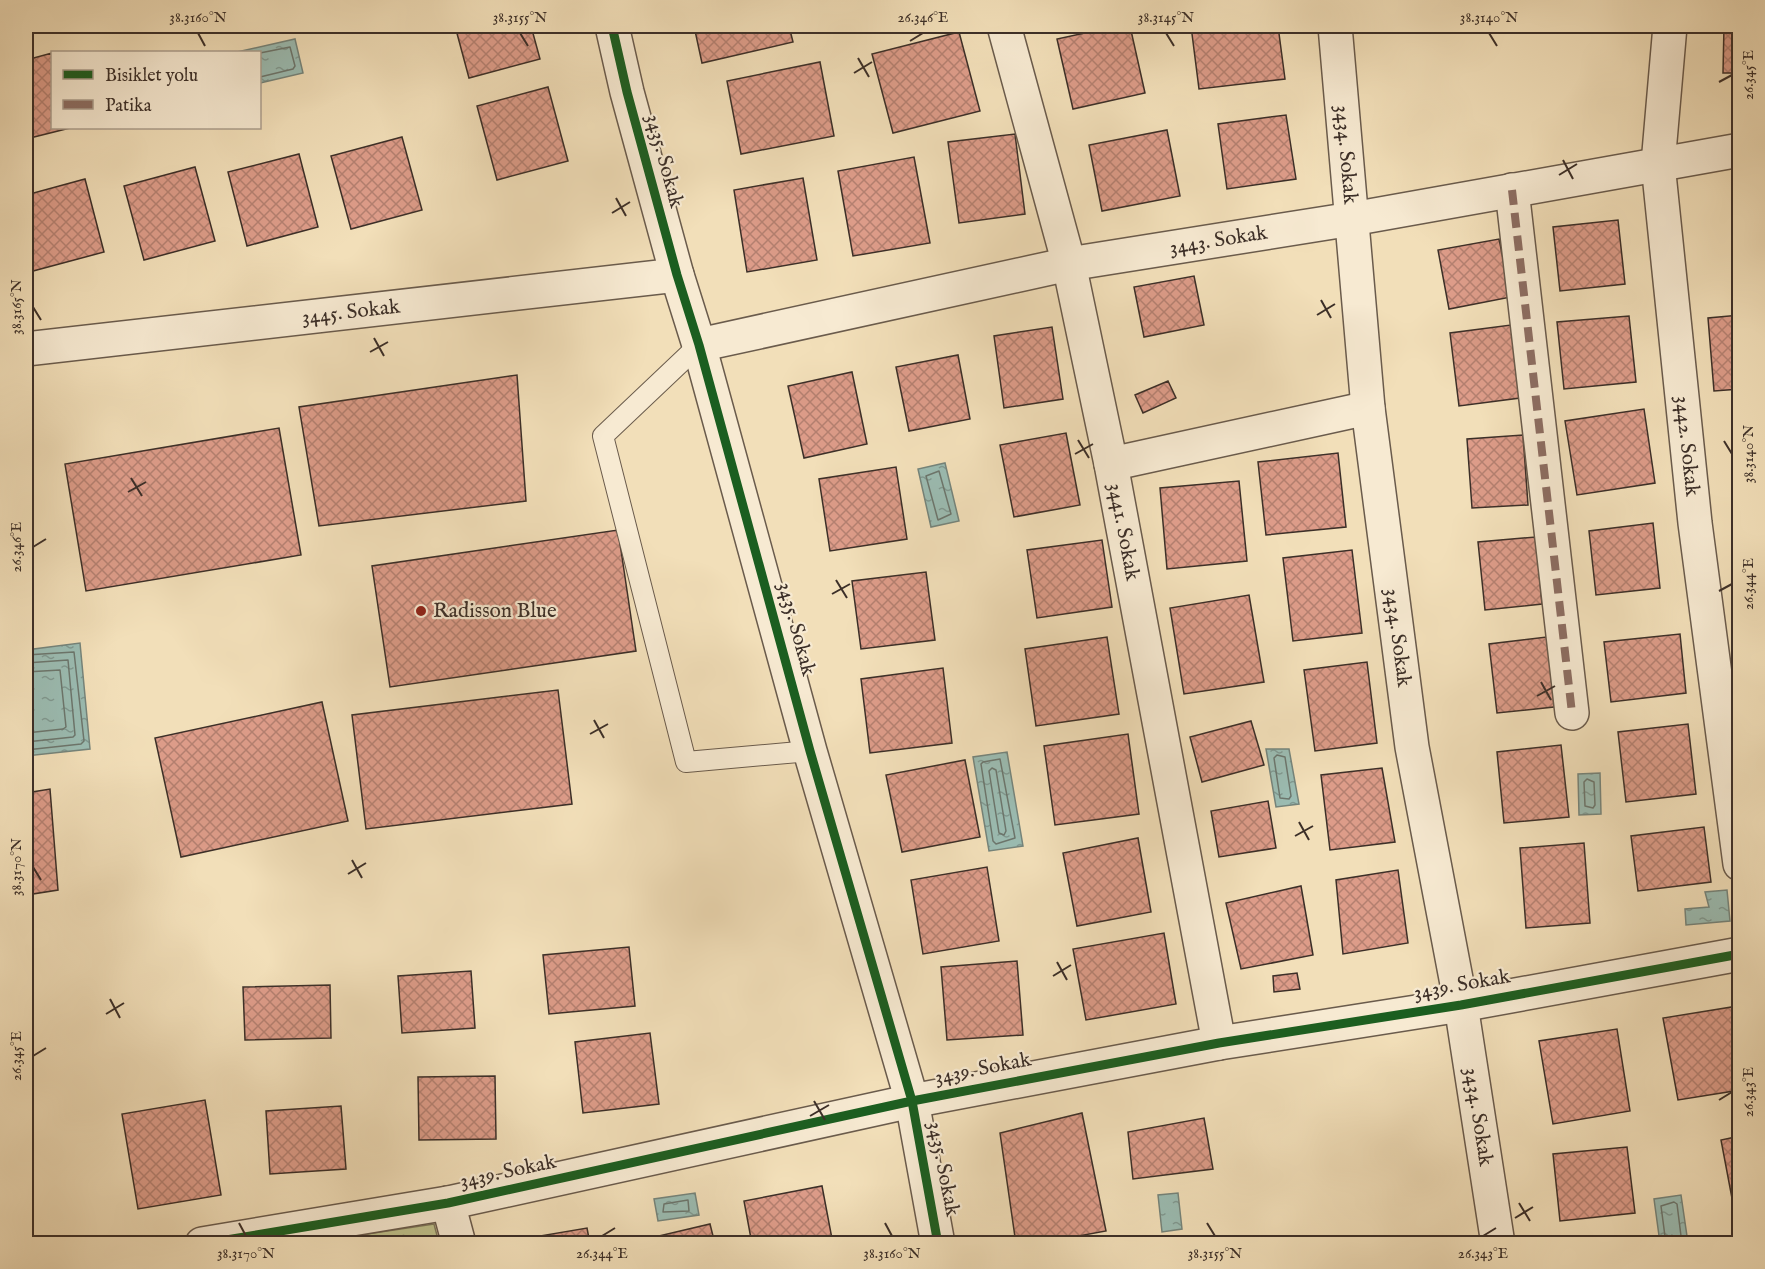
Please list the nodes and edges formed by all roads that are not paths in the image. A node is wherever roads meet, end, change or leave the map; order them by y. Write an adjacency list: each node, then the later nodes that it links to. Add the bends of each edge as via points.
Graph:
1 (612, 26): 10 (street, 3435. Sokak)
2 (1004, 26): 9 (street, 3441. Sokak)
3 (1335, 26): 8 (street, 3434. Sokak)
4 (1670, 26): 6 (street, 3442. Sokak)
5 (1740, 150): 6 (street, 3443. Sokak)
6 (1659, 164): 7 (street, 3443. Sokak); 17 (street, 3442. Sokak, via 1695,523)
7 (1512, 190): 8 (street, 3443. Sokak); 15 (street)
8 (1352, 219): 9 (street, 3443. Sokak); 13 (street, 3434. Sokak)
9 (1069, 264): 11 (street, 3443. Sokak); 14 (street, 3441. Sokak)
10 (677, 275): 11 (street, 3435. Sokak); 12 (street, 3445. Sokak)
11 (699, 345): 16 (street, 3435. Sokak); 16 (lane, via 603,436 686,762)
12 (26, 349)
13 (1368, 408): 14 (street); 19 (street, 3434. Sokak, via 1412,747)
14 (1111, 464): 20 (street, 3441. Sokak)
15 (1572, 713)
16 (810, 751): 21 (street, 3435. Sokak)
17 (1740, 864)
18 (1740, 954): 19 (street, 3439. Sokak)
19 (1461, 1005): 20 (street, 3439. Sokak); 26 (street, 3434. Sokak)
20 (1219, 1043): 21 (street, 3439. Sokak)
21 (912, 1101): 22 (street, 3439. Sokak); 25 (street, 3435. Sokak)
22 (448, 1203): 23 (street, 3439. Sokak); 24 (street)
23 (202, 1244)
24 (459, 1244)
25 (938, 1244)
26 (1498, 1244)

